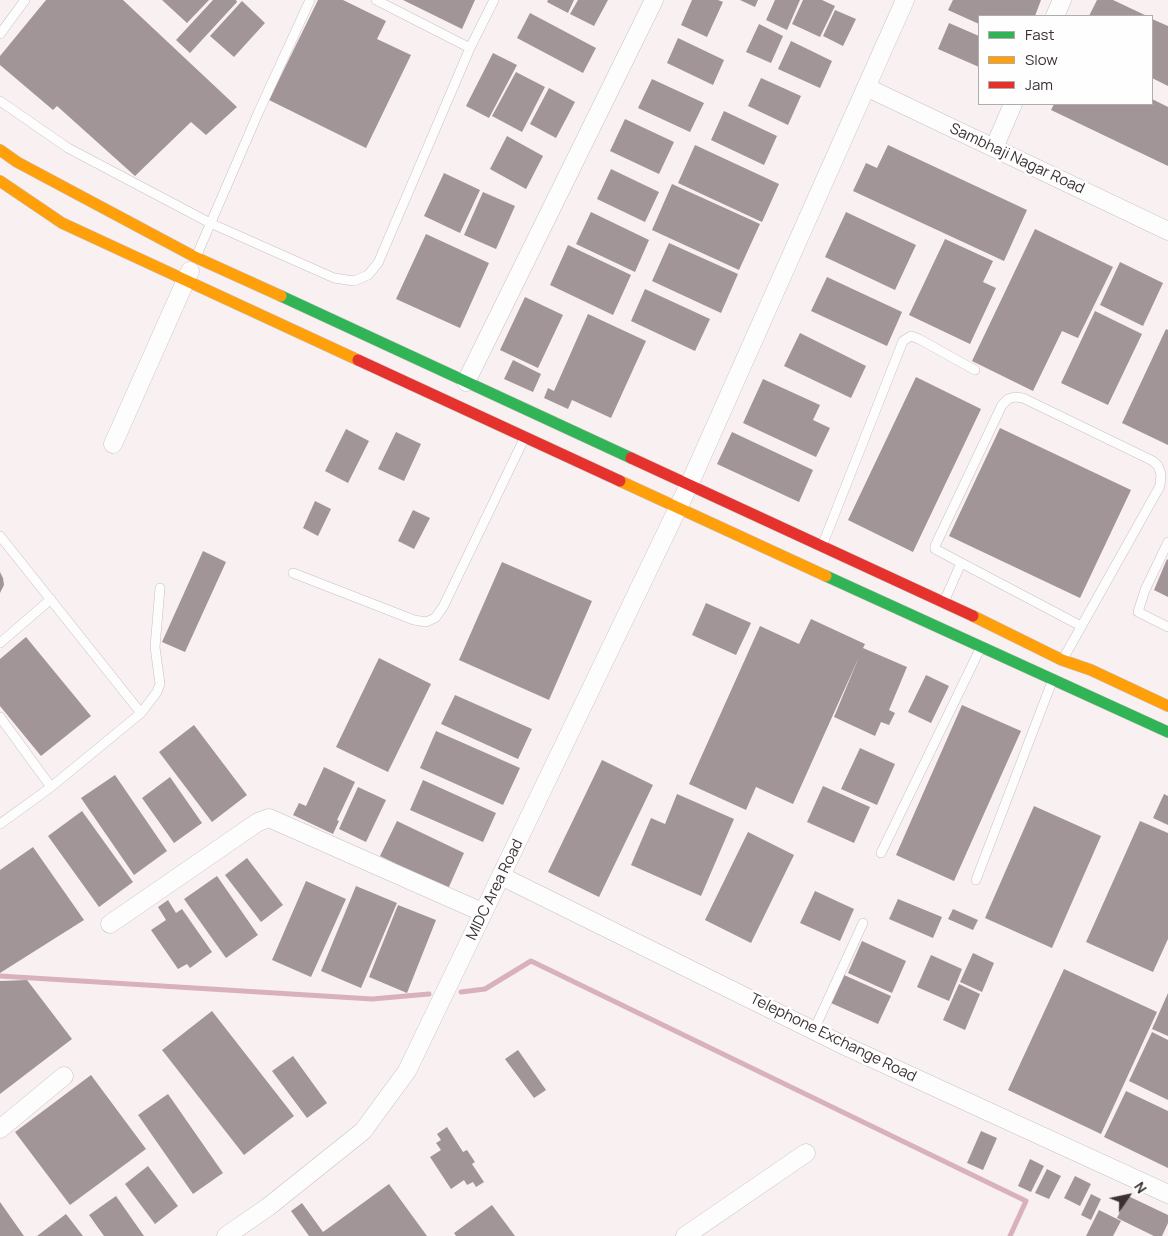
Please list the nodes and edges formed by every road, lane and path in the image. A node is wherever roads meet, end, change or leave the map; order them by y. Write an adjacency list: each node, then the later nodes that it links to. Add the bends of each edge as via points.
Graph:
1 (25, 0): 9 (lane)
2 (310, 0): 17 (lane)
3 (376, 0): 10 (lane)
4 (494, 0): 10 (lane)
5 (654, 0): 22 (street)
6 (905, 0): 11 (street, MIDC Area Road)
7 (1062, 0): 8 (street)
8 (1054, 15)
9 (0, 34)
10 (470, 48): 17 (lane, via 378,263 368,275 354,281 334,278)
11 (866, 87): 14 (street, Sambhaji Nagar Road); 25 (street, MIDC Area Road)
12 (0, 101): 17 (lane, via 68,148)
13 (1013, 105): 14 (street)
14 (994, 148): 18 (street, Sambhaji Nagar Road)
15 (0, 150): 16 (street)
16 (8, 174): 19 (street); 20 (street, via 62,223)
17 (210, 223): 19 (lane)
18 (1168, 231)
19 (196, 257): 20 (street); 22 (street)
20 (186, 281): 23 (street); 24 (street)
21 (975, 370): 29 (lane, via 919,339 910,336 903,341)
22 (466, 382): 25 (street)
23 (525, 437): 26 (street); 32 (lane, via 435,618 426,622 414,620)
24 (113, 444)
25 (688, 485): 26 (street, MIDC Area Road); 30 (street)
26 (678, 507): 30 (street); 49 (street, MIDC Area Road)
27 (0, 536): 35 (lane)
28 (1168, 542): 38 (lane, via 1138,612)
29 (822, 546): 30 (street); 34 (street)
30 (801, 550): 34 (street)
31 (961, 563): 36 (lane); 37 (lane); 37 (lane, via 935,546 1002,405 1008,399 1023,398 1152,461 1161,474 1160,486)
32 (293, 573)
33 (160, 588): 43 (lane, via 155,647 160,684)
34 (883, 588): 36 (street); 36 (street)
35 (51, 599): 39 (lane); 43 (lane)
36 (938, 613): 40 (street); 41 (street)
37 (1081, 626): 41 (lane)
38 (1168, 628)
39 (0, 643)
40 (980, 647): 41 (street); 48 (lane)
41 (1058, 670): 42 (street, via 1091,670); 45 (street); 50 (lane)
42 (1168, 706)
43 (141, 713): 46 (lane)
44 (0, 717): 46 (lane)
45 (1168, 732)
46 (52, 787): 47 (lane)
47 (0, 824)
48 (881, 853)
49 (502, 876): 51 (street, MIDC Area Road); 54 (street, Telephone Exchange Road)
50 (976, 880)
51 (482, 912): 53 (street, via 269,818 258,822); 60 (street, MIDC Area Road, via 407,1071 362,1131 268,1207)
52 (863, 923): 54 (lane)
53 (110, 924)
54 (814, 1030): 58 (street, Telephone Exchange Road)
55 (64, 1076): 56 (street)
56 (0, 1129)
57 (806, 1153): 59 (street)
58 (1168, 1194)
59 (695, 1233)
60 (226, 1236)

